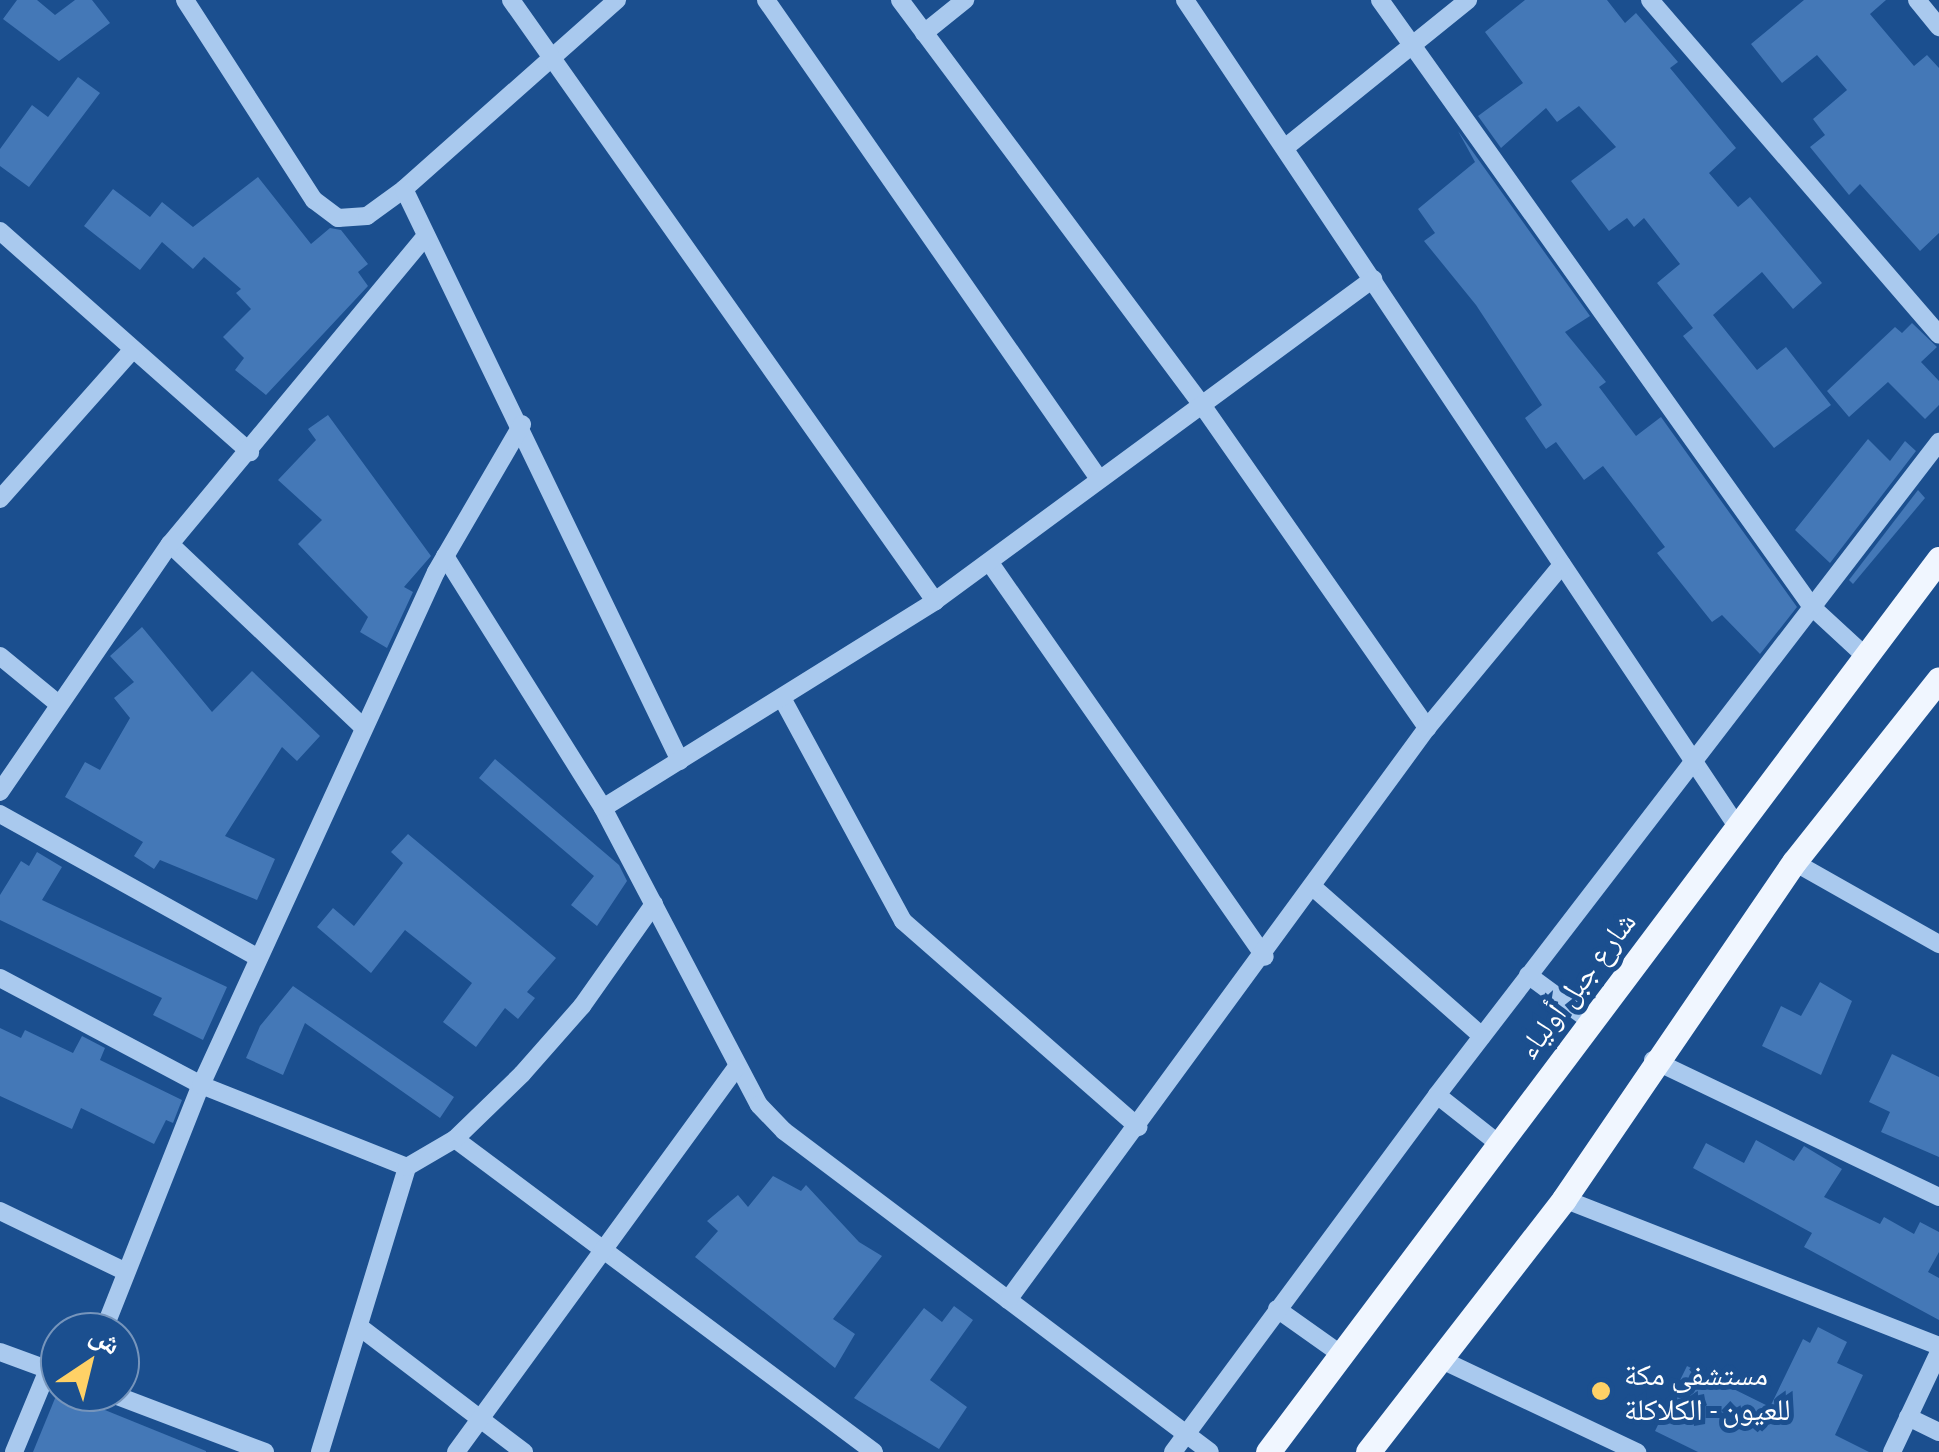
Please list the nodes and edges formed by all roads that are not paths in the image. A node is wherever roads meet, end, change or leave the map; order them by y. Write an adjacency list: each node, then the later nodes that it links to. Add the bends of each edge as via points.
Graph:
1 (185, 0): 17 (street, via 314,200 338,218 367,216)
2 (511, 0): 15 (street)
3 (617, 0): 15 (street)
4 (766, 0): 27 (street)
5 (900, 0): 13 (street)
6 (965, 0): 13 (street)
7 (1185, 0): 16 (street)
8 (1380, 0): 14 (street)
9 (1468, 0): 14 (street)
10 (1650, 0): 21 (street)
11 (1916, 0): 12 (street)
12 (1939, 27)
13 (924, 33): 23 (street)
14 (1411, 46): 16 (street); 35 (street)
15 (552, 55): 17 (street); 34 (street)
16 (1286, 147): 20 (street)
17 (404, 189): 19 (street)
18 (0, 232): 22 (street)
19 (425, 237): 24 (street); 26 (street)
20 (1373, 279): 23 (street); 33 (street)
21 (1939, 336)
22 (133, 350): 26 (street); 28 (street)
23 (1202, 404): 27 (street); 42 (street)
24 (522, 424): 30 (street); 43 (street)
25 (1939, 442): 35 (street)
26 (250, 452): 29 (street)
27 (1099, 479): 32 (street)
28 (0, 498)
29 (170, 544): 40 (street); 41 (street)
30 (445, 556): 41 (street); 46 (street)
31 (1939, 559): 37 (main road, شارع جبل أولياء)
32 (990, 562): 34 (street); 53 (street)
33 (1562, 565): 42 (street); 44 (street)
34 (935, 601): 39 (street)
35 (1812, 608): 37 (street); 44 (street)
36 (0, 656): 40 (street)
37 (1864, 656): 48 (main road, شارع جبل أولياء)
38 (1939, 679): 49 (main road)
39 (782, 698): 43 (street); 63 (street, via 903,921)
40 (56, 702): 45 (street)
41 (364, 728): 54 (street)
42 (1426, 728): 50 (street)
43 (680, 761): 46 (street)
44 (1690, 762): 48 (street); 55 (street)
45 (0, 792)
46 (603, 808): 51 (street)
47 (0, 814): 54 (street)
48 (1737, 826): 57 (main road, شارع جبل أولياء)
49 (1794, 862): 52 (street); 59 (main road)
50 (1314, 888): 53 (street); 58 (street)
51 (654, 904): 60 (street); 64 (street, via 582,1006)
52 (1939, 944)
53 (1265, 957): 63 (street)
54 (260, 958): 61 (street)
55 (1528, 975): 57 (street); 58 (street)
56 (0, 978): 61 (street)
57 (1589, 1020): 65 (main road, شارع جبل أولياء)
58 (1482, 1036): 62 (street)
59 (1653, 1060): 67 (street); 68 (main road)
60 (735, 1069): 70 (street); 72 (street, via 784,1130)
61 (202, 1085): 66 (street); 71 (street)
62 (1437, 1095): 65 (street); 73 (street)
63 (1138, 1127): 72 (street)
64 (455, 1140): 66 (street); 70 (street)
65 (1498, 1144): 78 (main road, شارع جبل أولياء)
66 (406, 1167): 75 (street)
67 (1939, 1197)
68 (1564, 1199): 76 (street); 79 (main road)
69 (0, 1212): 71 (street)
70 (601, 1252): 84 (street); 92 (street)
71 (126, 1272): 74 (street)
72 (1008, 1300): 86 (street)
73 (1276, 1309): 78 (street); 86 (street)
74 (110, 1312)
75 (360, 1328): 84 (street); 89 (street)
76 (1939, 1349): 83 (street)
77 (0, 1352): 80 (street)
78 (1342, 1355): 95 (main road, شارع جبل أولياء)
79 (1442, 1360): 96 (main road); 97 (street)
80 (40, 1367)
81 (40, 1400): 87 (street)
82 (140, 1405): 88 (street)
83 (1908, 1417): 85 (street); 98 (street)
84 (480, 1418): 90 (street); 91 (street)
85 (1939, 1432)
86 (1185, 1434): 93 (street); 94 (street)
87 (14, 1452)
88 (265, 1452)
89 (320, 1452)
90 (456, 1452)
91 (524, 1452)
92 (874, 1452)
93 (1172, 1452)
94 (1210, 1452)
95 (1268, 1452)
96 (1368, 1452)
97 (1637, 1452)
98 (1892, 1452)

